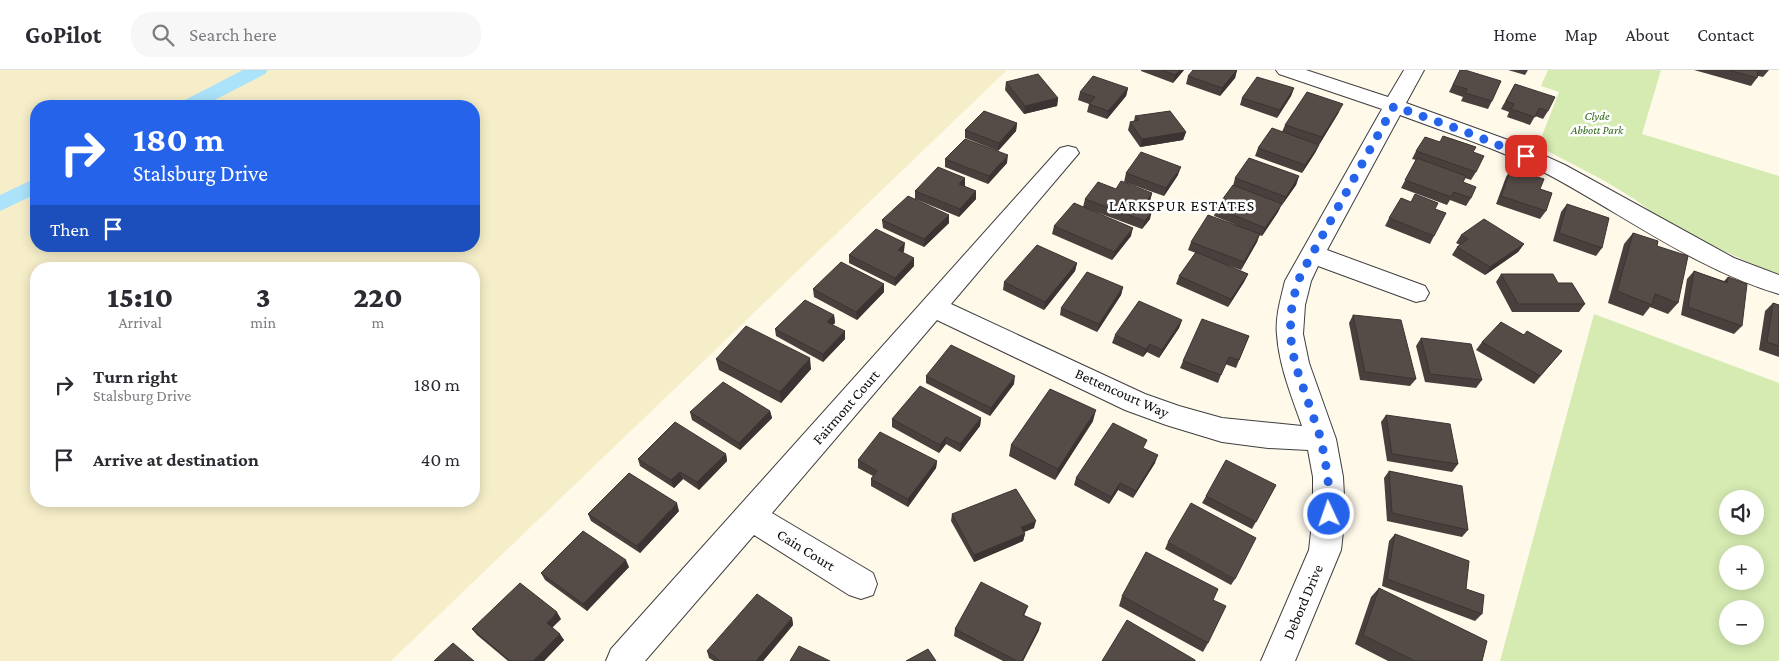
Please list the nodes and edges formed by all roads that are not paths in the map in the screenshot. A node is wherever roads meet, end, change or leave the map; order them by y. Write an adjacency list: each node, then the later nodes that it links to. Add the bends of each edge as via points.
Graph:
1 (1286, 70): 3 (street)
2 (1414, 70): 3 (street, Debord Drive)
3 (1394, 106): 5 (street, Debord Drive); 6 (street, via 1511,149 1557,170 1725,264)
4 (1068, 153): 8 (street, Fairmont Court)
5 (1312, 254): 7 (street); 9 (street, Debord Drive, via 1298,281 1290,334 1295,364)
6 (1779, 285)
7 (1416, 293)
8 (934, 307): 9 (street, Bettencourt Way, via 1135,402 1176,417 1222,430); 10 (street, Fairmont Court)
9 (1321, 439): 13 (street, Debord Drive, via 1328,477 1329,514 1325,550)
10 (750, 516): 11 (street, Cain Court); 12 (street, Fairmont Court)
11 (861, 584)
12 (624, 661)
13 (1278, 661)

